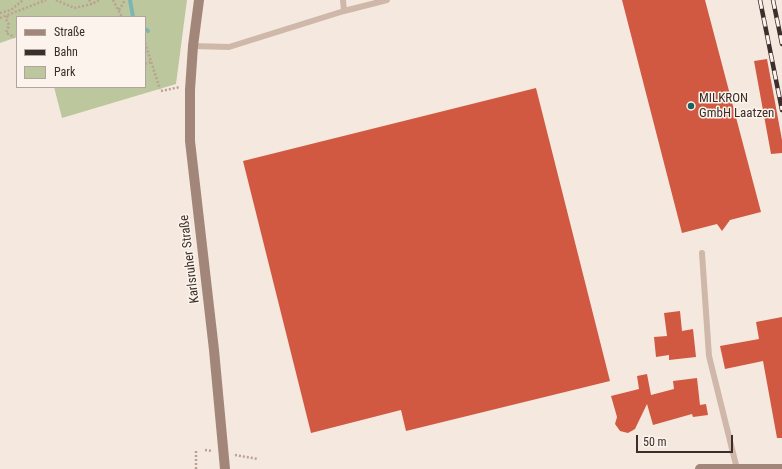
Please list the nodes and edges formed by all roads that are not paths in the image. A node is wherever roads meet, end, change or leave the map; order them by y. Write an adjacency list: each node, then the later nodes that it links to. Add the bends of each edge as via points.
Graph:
1 (199, 0): 5 (main road, Karlsruher Straße)
2 (343, 0): 4 (lane)
3 (387, 0): 4 (lane)
4 (344, 12): 5 (lane, via 229,47)
5 (193, 46): 7 (main road, Karlsruher Straße, via 190,141)
6 (702, 253): 9 (lane, via 709,356)
7 (225, 469)
8 (700, 469): 9 (main road)
9 (737, 469): 10 (main road)
10 (760, 469): 11 (main road)
11 (782, 469)

